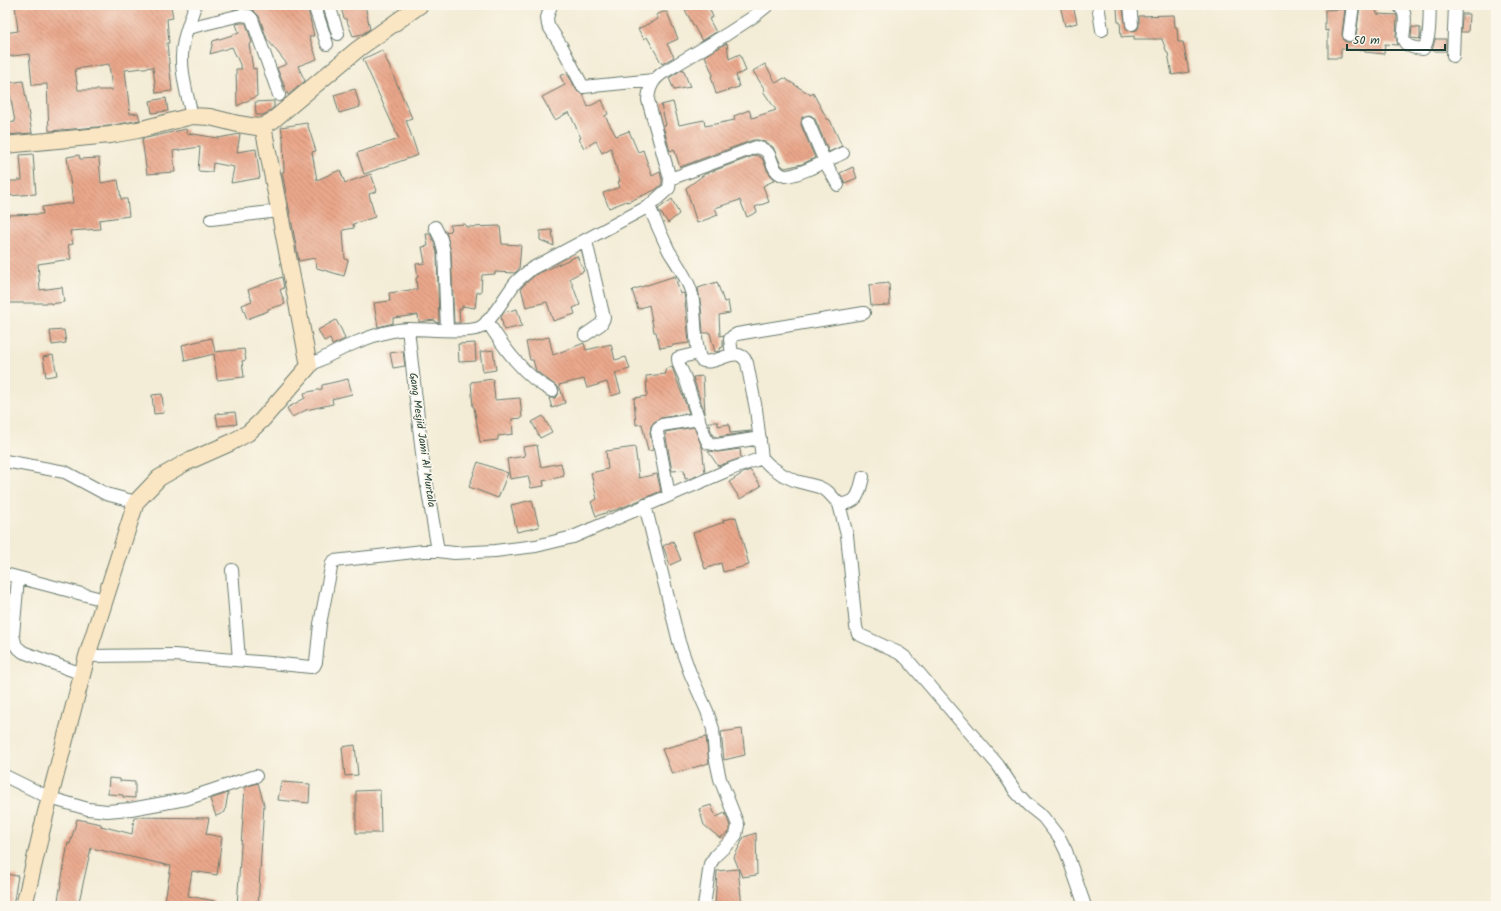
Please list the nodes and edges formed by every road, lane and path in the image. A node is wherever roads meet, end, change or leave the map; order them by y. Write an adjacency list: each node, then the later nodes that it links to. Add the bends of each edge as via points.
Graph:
1 (196, 5): 14 (street)
2 (314, 5): 18 (street)
3 (329, 5): 16 (street)
4 (420, 5): 24 (street, via 358,49)
5 (551, 5): 20 (street, via 547,18 548,25 584,88)
6 (768, 5): 20 (street)
7 (1098, 5): 15 (street)
8 (1130, 5): 13 (street)
9 (1354, 5): 17 (street)
10 (1399, 5): 11 (street, via 1404,13 1406,45 1423,49 1428,35)
11 (1430, 5)
12 (1455, 5): 19 (street)
13 (1132, 24)
14 (188, 28): 21 (street, via 241,15 249,16); 22 (street, via 181,59)
15 (1102, 30)
16 (338, 34)
17 (1349, 35)
18 (327, 44)
19 (1453, 56)
20 (654, 80): 28 (street, via 648,100)
21 (279, 95)
22 (192, 116): 24 (street, via 210,117 248,127); 25 (street, via 110,135)
23 (808, 122): 27 (street)
24 (263, 126): 31 (street)
25 (5, 145)
26 (843, 153): 27 (street)
27 (825, 162): 28 (street, via 786,176 775,169 770,154 756,147); 29 (street)
28 (670, 179): 30 (street, via 669,188)
29 (838, 185)
30 (649, 206): 34 (street); 40 (street, via 690,289 695,304)
31 (279, 211): 32 (street); 42 (street)
32 (211, 220)
33 (436, 227): 38 (street, via 444,252)
34 (586, 241): 36 (street, via 531,270 518,280); 39 (street, via 604,318 601,324)
35 (864, 313): 41 (street, via 736,334 730,338)
36 (487, 321): 38 (street, via 479,328); 43 (street, via 501,343 526,372)
37 (408, 329): 38 (street); 42 (street, via 384,333 328,355); 53 (street, Gang Mesjid Jami Al Murtala, via 423,462)
38 (447, 330)
39 (585, 335)
40 (698, 352): 41 (street, via 701,360 706,362); 44 (street, via 678,358 678,366)
41 (732, 355): 45 (street, via 742,356 747,363)
42 (309, 366): 50 (street, via 248,433 159,478)
43 (552, 391)
44 (699, 420): 45 (street, via 708,444 717,445); 49 (street, via 662,425 658,428)
45 (760, 438): 46 (street)
46 (762, 458): 49 (street); 51 (street, via 783,475 828,492)
47 (5, 461): 50 (street, via 65,472 106,494)
48 (863, 477): 51 (street, via 856,498 849,504)
49 (669, 495): 52 (street)
50 (136, 502): 57 (street)
51 (839, 504): 66 (street, via 847,535 858,634 906,658 998,765 1016,792 1048,824 1066,851)
52 (645, 505): 53 (street, via 573,537 536,546 495,551); 65 (street, via 679,642 713,728 720,779 738,825 736,835 710,864)
53 (438, 551): 59 (street, via 334,561 314,666)
54 (232, 570): 59 (street)
55 (5, 574): 56 (street)
56 (18, 578): 57 (street); 60 (street, via 13,635 16,646 23,652)
57 (105, 600): 58 (street)
58 (87, 656): 59 (street, via 174,655); 60 (street)
59 (239, 660)
60 (82, 674): 63 (street)
61 (5, 776): 63 (street)
62 (256, 776): 63 (street, via 186,799 119,811 88,809)
63 (50, 798): 64 (street)
64 (24, 906)
65 (704, 906)
66 (1085, 906)

